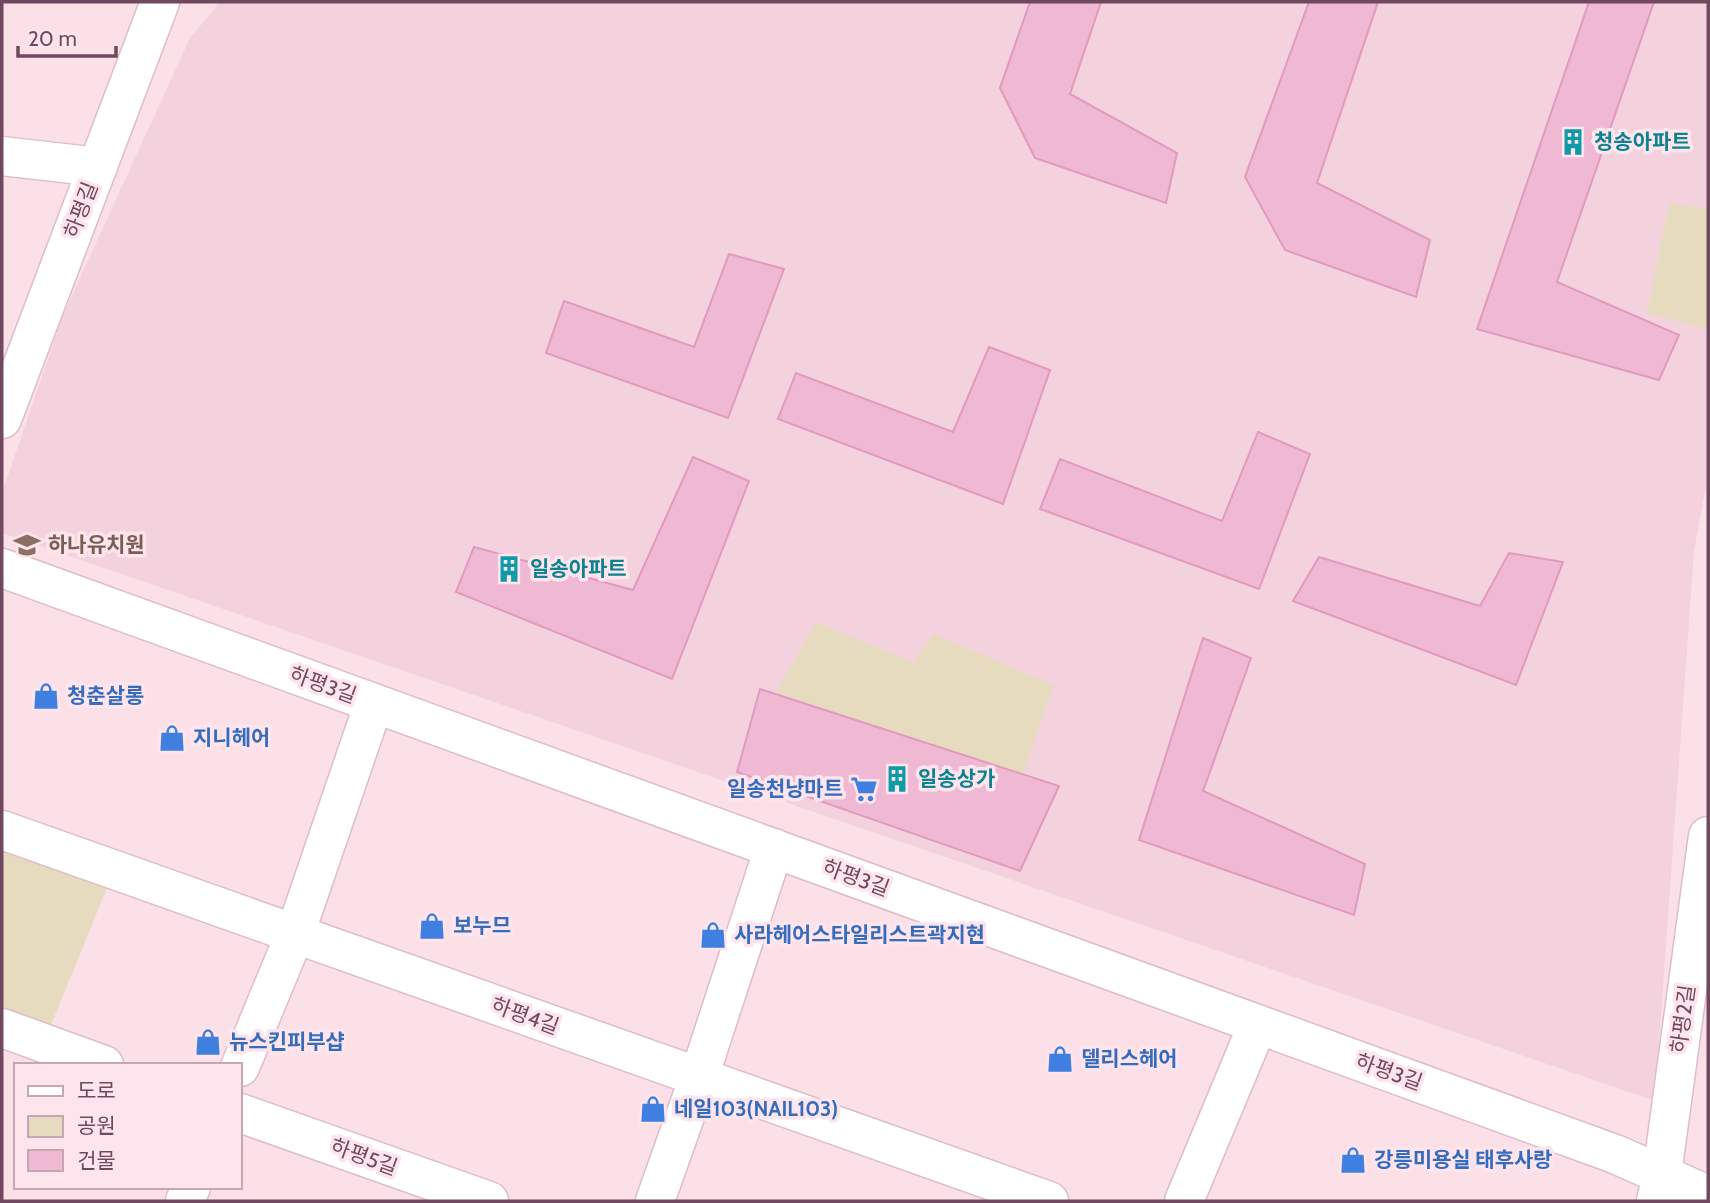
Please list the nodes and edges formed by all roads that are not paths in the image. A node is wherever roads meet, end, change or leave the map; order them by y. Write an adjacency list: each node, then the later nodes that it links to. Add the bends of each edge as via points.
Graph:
1 (160, 2): 3 (street, 하평길)
2 (2, 156): 3 (street)
3 (98, 167): 4 (street, 하평길)
4 (2, 419)
5 (2, 568): 6 (street, 하평3길)
6 (374, 703): 9 (street, 하평3길); 10 (street)
7 (2, 830): 10 (street, 하평4길)
8 (1708, 835): 17 (street, 하평2길)
9 (774, 848): 11 (street, 하평3길); 15 (street)
10 (295, 934): 14 (street); 15 (street, 하평4길)
11 (1258, 1024): 17 (street, 하평3길, via 1615,1154); 22 (street)
12 (2, 1028): 13 (street)
13 (98, 1063)
14 (242, 1063)
15 (699, 1077): 20 (street); 21 (street, 하평4길)
16 (242, 1114): 19 (street, 하평5길)
17 (1658, 1188): 18 (street, 하평3길)
18 (1708, 1195)
19 (489, 1201)
20 (656, 1201)
21 (1049, 1201)
22 (1184, 1201)

